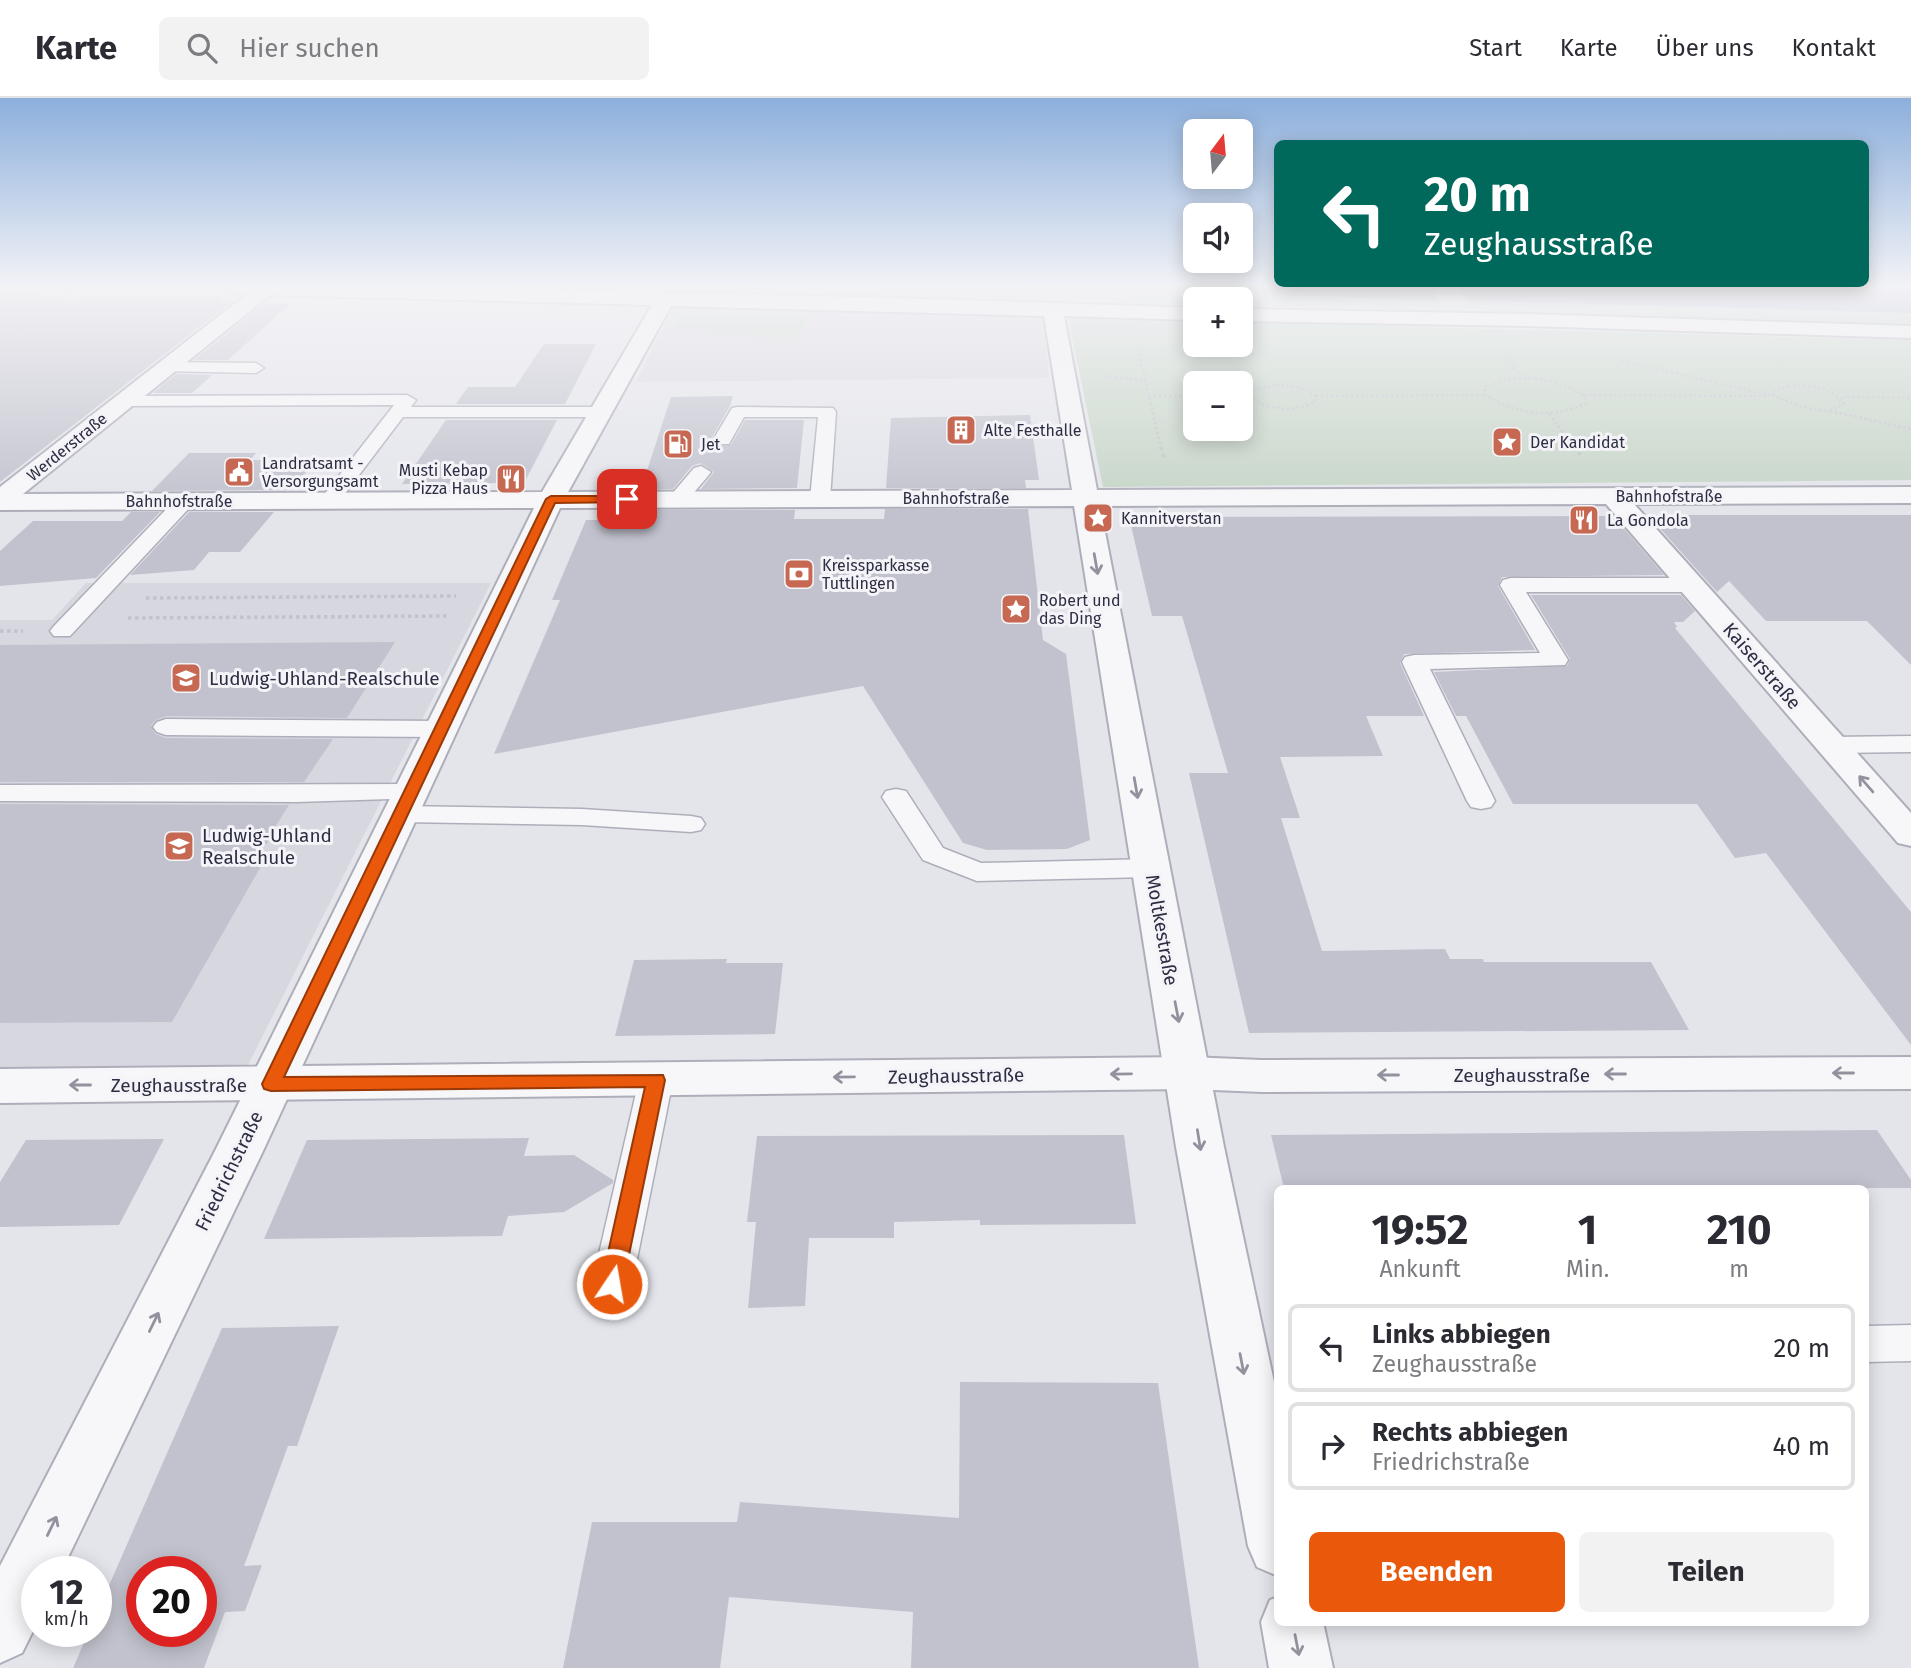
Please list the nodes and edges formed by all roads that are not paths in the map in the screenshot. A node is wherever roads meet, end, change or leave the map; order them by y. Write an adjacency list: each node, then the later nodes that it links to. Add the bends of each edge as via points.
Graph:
1 (174, 361): 4 (street, Werderstraße)
2 (630, 361): 8 (street, Friedrichstraße)
3 (1062, 361): 13 (street, Moltkestraße)
4 (167, 367): 5 (lane); 6 (street, Werderstraße)
5 (256, 368)
6 (125, 401): 7 (lane, via 407,400); 18 (street, Werderstraße)
7 (397, 412): 8 (lane); 17 (lane)
8 (601, 412): 14 (street, Friedrichstraße)
9 (722, 440): 16 (lane, via 738,412 827,412)
10 (701, 472): 15 (lane)
11 (1911, 495): 12 (street, Bahnhofstraße)
12 (1612, 496): 13 (street, Bahnhofstraße); 20 (street, Kaiserstraße)
13 (1084, 497): 16 (street, Bahnhofstraße); 32 (street, Moltkestraße, one-way to 32)
14 (551, 499): 15 (street, Bahnhofstraße); 17 (street, Bahnhofstraße); 23 (street, Friedrichstraße)
15 (678, 499): 16 (street, Bahnhofstraße)
16 (820, 499)
17 (330, 500): 19 (street, Bahnhofstraße)
18 (0, 501): 19 (street, Bahnhofstraße)
19 (185, 501): 21 (lane)
20 (1691, 585): 25 (street, Kaiserstraße); 28 (lane, via 1511,585 1556,660 1414,662)
21 (68, 624)
22 (166, 727): 23 (lane)
23 (442, 729): 29 (street, Friedrichstraße)
24 (1911, 744): 25 (lane)
25 (1832, 745): 31 (street, Kaiserstraße, one-way to 25)
26 (0, 793): 29 (lane, via 296,794)
27 (896, 797): 32 (lane, via 933,854 977,872)
28 (1481, 801)
29 (406, 803): 30 (lane); 36 (street, Friedrichstraße)
30 (691, 824)
31 (1911, 835)
32 (1151, 868): 33 (street, Moltkestraße, one-way to 33)
33 (1189, 1073): 34 (street, Zeughausstraße, one-way to 33); 35 (street, Zeughausstraße, one-way to 35); 41 (street, Moltkestraße, one-way to 41)
34 (1911, 1073)
35 (656, 1080): 36 (street, Zeughausstraße); 38 (lane)
36 (271, 1084): 37 (street, Zeughausstraße, one-way to 37); 43 (street, Friedrichstraße, one-way to 36)
37 (0, 1086)
38 (612, 1284)
39 (1911, 1343): 40 (lane)
40 (1869, 1344)
41 (1274, 1526)
42 (1293, 1626): 44 (street, one-way to 44)
43 (0, 1631)
44 (1301, 1668)

